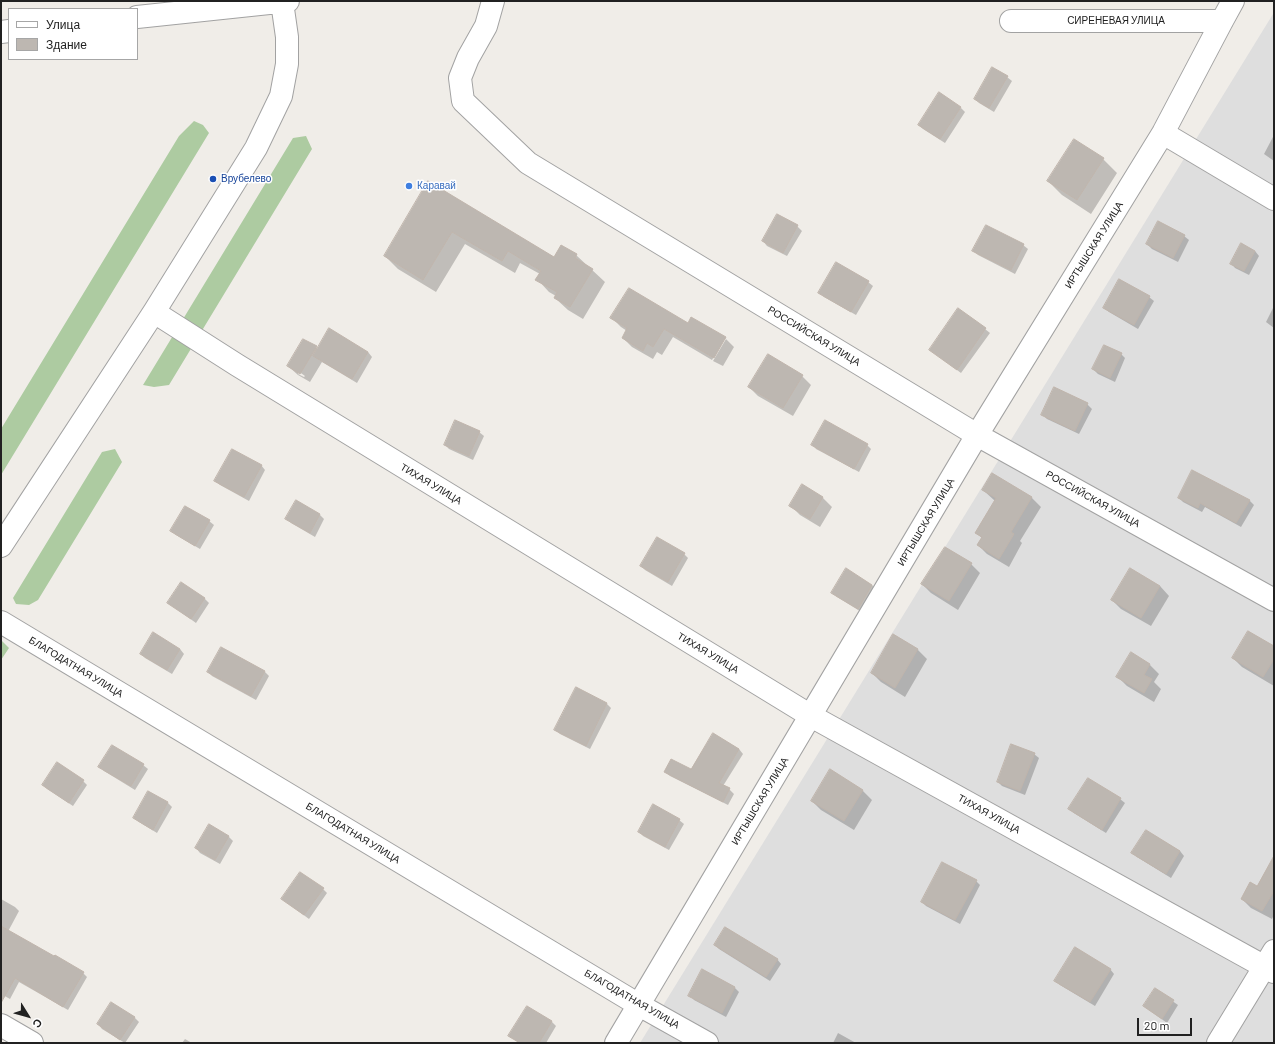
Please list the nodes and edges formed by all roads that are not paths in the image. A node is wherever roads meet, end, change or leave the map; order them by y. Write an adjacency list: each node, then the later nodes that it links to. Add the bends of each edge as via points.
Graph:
1 (285, 1): 4 (street); 9 (street, via 287,64 281,96 256,148)
2 (493, 1): 10 (street, РОССИЙСКАЯ УЛИЦА, via 486,26 460,78 463,101 528,163)
3 (1234, 1): 6 (street, ИРТЫШСКАЯ УЛИЦА)
4 (138, 18)
5 (1011, 21): 6 (street, СИРЕНЕВАЯ УЛИЦА)
6 (1222, 21): 7 (street, ИРТЫШСКАЯ УЛИЦА)
7 (1163, 133): 8 (street); 10 (street, ИРТЫШСКАЯ УЛИЦА)
8 (1274, 199)
9 (154, 312): 11 (street); 14 (street, ТИХАЯ УЛИЦА)
10 (978, 435): 12 (street, РОССИЙСКАЯ УЛИЦА); 14 (street, ИРТЫШСКАЯ УЛИЦА)
11 (1, 546)
12 (1274, 600)
13 (1, 622): 16 (street, БЛАГОДАТНАЯ УЛИЦА)
14 (811, 716): 15 (street, ТИХАЯ УЛИЦА); 16 (street, ИРТЫШСКАЯ УЛИЦА)
15 (1271, 963): 21 (street)
16 (639, 1005): 19 (street, ИРТЫШСКАЯ УЛИЦА); 20 (street, БЛАГОДАТНАЯ УЛИЦА)
17 (1, 1025): 18 (street)
18 (32, 1043)
19 (616, 1043)
20 (707, 1043)
21 (1218, 1043)

